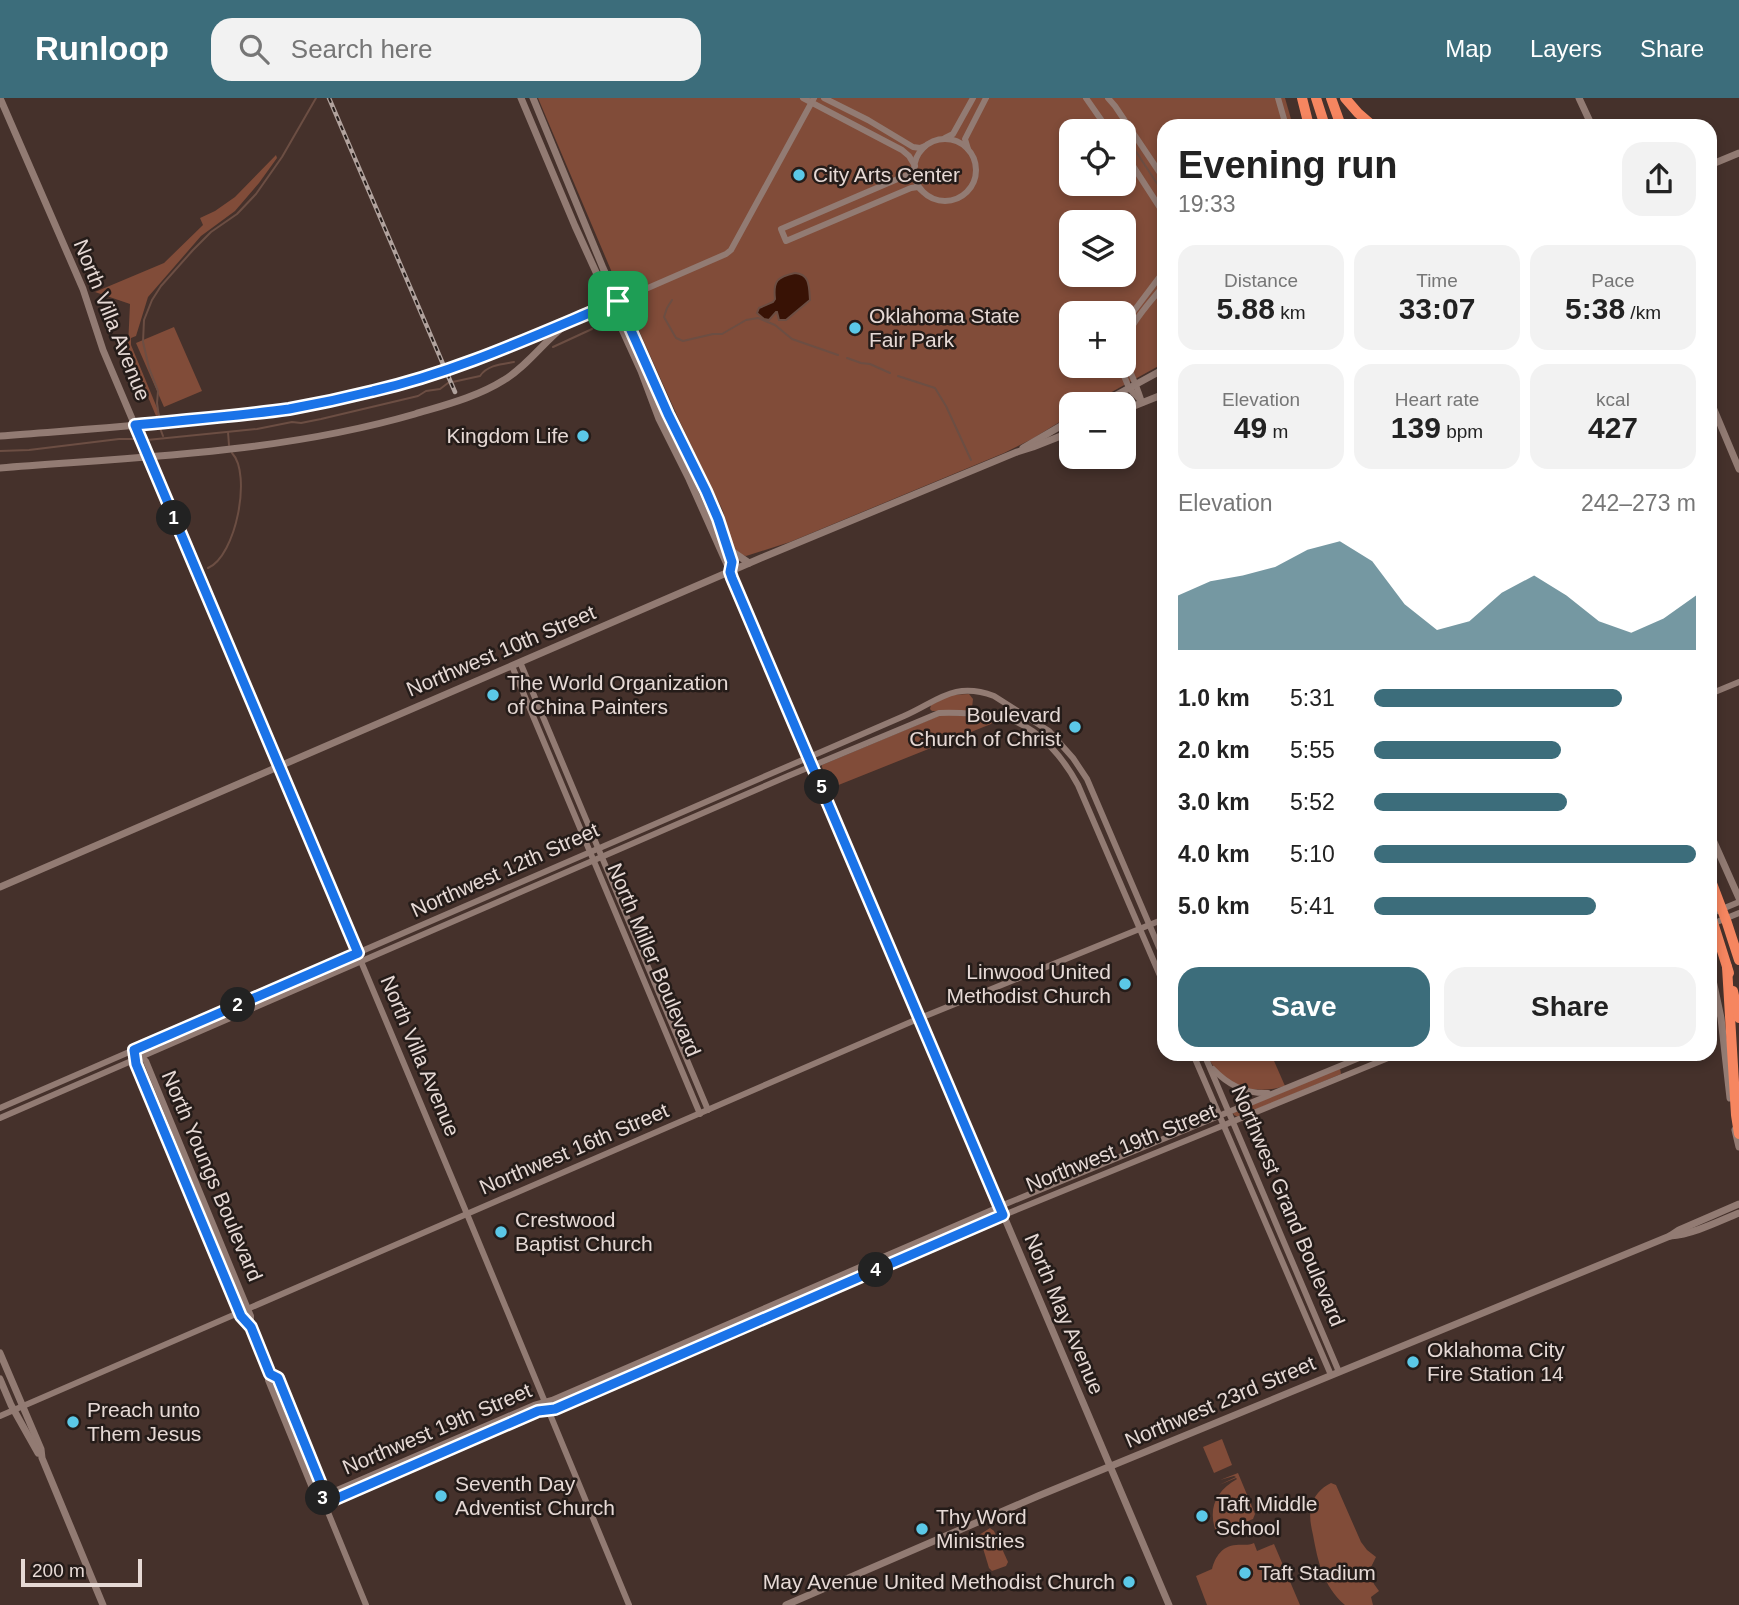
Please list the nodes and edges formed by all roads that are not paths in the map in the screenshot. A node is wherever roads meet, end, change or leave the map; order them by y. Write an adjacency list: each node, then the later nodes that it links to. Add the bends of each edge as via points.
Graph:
1 (1, 98): 51 (main road, North Villa Avenue)
2 (521, 98): 40 (main road, North May Avenue, via 575,226)
3 (533, 98): 40 (main road, North May Avenue)
4 (803, 98): 16 (street)
5 (824, 98): 27 (street, via 913,147)
6 (973, 98): 26 (street, via 953,134)
7 (986, 98): 28 (street, via 965,139)
8 (1086, 98): 17 (street)
9 (1108, 98): 18 (street)
10 (1278, 98): 19 (street)
11 (1302, 98): 20 (highway)
12 (1316, 98): 21 (highway)
13 (1331, 98): 22 (highway)
14 (1345, 98): 23 (highway)
15 (1579, 98): 24 (main road)
16 (813, 100): 31 (street, via 902,150); 40 (street, via 731,250)
17 (1102, 119)
18 (1123, 119)
19 (1284, 119)
20 (1307, 119)
21 (1323, 119)
22 (1338, 119)
23 (1365, 119)
24 (1589, 119)
25 (1136, 137): 32 (street)
26 (941, 139): 27 (street); 28 (street, via 956,141)
27 (927, 145): 31 (street)
28 (970, 151): 34 (street, via 976,174 966,192 942,201)
29 (1739, 153): 30 (main road)
30 (1717, 163)
31 (914, 168): 34 (street); 36 (street)
32 (1157, 169)
33 (1136, 171): 35 (street)
34 (921, 190): 37 (street, via 911,188)
35 (1157, 203)
36 (814, 215): 37 (street); 37 (street, via 781,229 786,241)
37 (819, 227)
38 (1157, 280): 41 (street)
39 (1157, 294): 45 (street, via 1125,342)
40 (615, 303): 42 (main road); 59 (main road, North May Avenue); 60 (main road, North May Avenue, via 659,419)
41 (1136, 308)
42 (569, 323): 51 (main road, via 445,370 374,391 291,408); 56 (main road, via 506,379 432,409 295,440)
43 (1157, 373): 45 (main road)
44 (1128, 378): 45 (street)
45 (1133, 386): 46 (main road); 48 (street)
46 (1122, 392)
47 (1157, 397): 48 (main road)
48 (1142, 403): 49 (main road)
49 (1136, 405)
50 (1717, 417): 58 (main road)
51 (135, 425): 53 (main road); 56 (main road, North Villa Avenue)
52 (1059, 428): 55 (main road, Northwest 10th Street)
53 (0, 436)
54 (1059, 437): 55 (main road, Northwest 10th Street)
55 (1017, 452): 62 (main road, Northwest 10th Street)
56 (148, 456): 57 (main road); 70 (main road, North Villa Avenue)
57 (0, 468)
58 (1739, 469)
59 (713, 508): 60 (main road); 61 (main road, North May Avenue)
60 (704, 512): 63 (main road, North May Avenue)
61 (727, 547): 62 (main road); 63 (main road, North May Avenue)
62 (749, 563): 63 (main road, Northwest 10th Street)
63 (730, 572): 64 (main road, Northwest 10th Street); 68 (main road, North May Avenue)
64 (520, 662): 65 (main road, Northwest 10th Street); 71 (street, North Miller Boulevard)
65 (512, 666): 70 (main road, Northwest 10th Street); 73 (street, North Miller Boulevard)
66 (1739, 682): 67 (street)
67 (1717, 691)
68 (809, 757): 69 (main road, North May Avenue); 71 (street, Northwest 12th Street); 83 (street, Northwest 12th Street, via 952,691 986,693 1023,713 1065,746 1087,779)
69 (813, 765): 74 (street, Northwest 12th Street); 84 (street, Northwest 12th Street, via 939,713 1021,724 1050,746 1071,773); 93 (main road, North May Avenue)
70 (279, 766): 76 (main road, Northwest 10th Street); 87 (street, North Villa Avenue)
71 (598, 849): 73 (street, Northwest 12th Street); 74 (street, North Miller Boulevard)
72 (1717, 850): 78 (main road)
73 (590, 852): 75 (street, North Miller Boulevard); 87 (street, Northwest 12th Street)
74 (602, 857): 75 (street, Northwest 12th Street); 103 (street, North Miller Boulevard)
75 (593, 860): 89 (street, Northwest 12th Street); 105 (street, North Miller Boulevard)
76 (0, 887)
77 (1717, 897): 88 (highway)
78 (1738, 901): 79 (street)
79 (1717, 911)
80 (1739, 913): 82 (street)
81 (1157, 922): 83 (street, Northwest 16th Street)
82 (1717, 922)
83 (1149, 925): 84 (street, Northwest 16th Street); 86 (street)
84 (1140, 928): 91 (street); 93 (street, Northwest 16th Street)
85 (1717, 936): 90 (highway)
86 (1157, 943)
87 (358, 953): 89 (street, North Villa Avenue); 95 (street, Northwest 12th Street)
88 (1739, 960)
89 (361, 961): 96 (street, Northwest 12th Street); 115 (street, North Villa Avenue)
90 (1727, 967): 94 (highway); 110 (highway)
91 (1157, 968)
92 (1717, 999): 111 (main road)
93 (920, 1018): 103 (street, Northwest 16th Street); 113 (main road, North May Avenue)
94 (1739, 1018)
95 (134, 1050): 96 (street, North Youngs Boulevard); 102 (street, Northwest 12th Street)
96 (138, 1058): 107 (street, Northwest 12th Street); 118 (street, North Youngs Boulevard, via 146,1061); 119 (street, North Youngs Boulevard, via 141,1076)
97 (1196, 1061): 106 (street)
98 (1352, 1061): 101 (street, Northwest 19th Street)
99 (1381, 1061): 108 (street, Northwest 19th Street)
100 (1208, 1063): 101 (street, via 1222,1078 1246,1091); 104 (street, Northwest Grand Boulevard)
101 (1277, 1091): 104 (street, Northwest 19th Street)
102 (0, 1108)
103 (708, 1110): 105 (street, Northwest 16th Street)
104 (1228, 1111): 106 (street, Northwest 19th Street); 108 (street, Northwest Grand Boulevard)
105 (700, 1114): 115 (street, Northwest 16th Street)
106 (1220, 1115): 109 (street); 113 (street, Northwest 19th Street)
107 (0, 1118)
108 (1233, 1121): 109 (street, Northwest 19th Street); 122 (street, Northwest Grand Boulevard)
109 (1224, 1124): 116 (street, Northwest 19th Street); 122 (street)
110 (1739, 1134)
111 (1739, 1147)
112 (1739, 1204): 117 (main road, Northwest 23rd Street)
113 (1000, 1206): 116 (main road, North May Avenue); 124 (street, Northwest 19th Street)
114 (1739, 1213): 117 (main road, Northwest 23rd Street)
115 (467, 1214): 118 (street, Northwest 16th Street); 124 (street, North Villa Avenue)
116 (1003, 1215): 127 (street, Northwest 19th Street); 130 (main road, North May Avenue)
117 (1670, 1236): 122 (main road, Northwest 23rd Street)
118 (248, 1309): 119 (street, Northwest 16th Street); 120 (street, North Youngs Boulevard)
119 (240, 1312): 120 (street, North Youngs Boulevard); 125 (street, Northwest 16th Street)
120 (251, 1327): 131 (street, North Youngs Boulevard, via 315,1495)
121 (0, 1353): 125 (main road)
122 (1335, 1373): 130 (main road, Northwest 23rd Street)
123 (0, 1379): 126 (main road)
124 (545, 1402): 127 (street, North Villa Avenue); 131 (street, Northwest 19th Street, via 330,1493)
125 (22, 1406): 126 (street, Northwest 16th Street); 129 (main road)
126 (14, 1410): 128 (street, Northwest 16th Street); 129 (main road)
127 (548, 1410): 131 (street, Northwest 19th Street, via 333,1500); 132 (street, North Villa Avenue)
128 (0, 1416)
129 (42, 1458): 133 (main road)
130 (1110, 1467): 135 (main road, Northwest 23rd Street); 136 (main road, North May Avenue)
131 (323, 1500): 134 (street, North Youngs Boulevard)
132 (628, 1604)
133 (103, 1605)
134 (366, 1605)
135 (786, 1605)
136 (1169, 1605)

